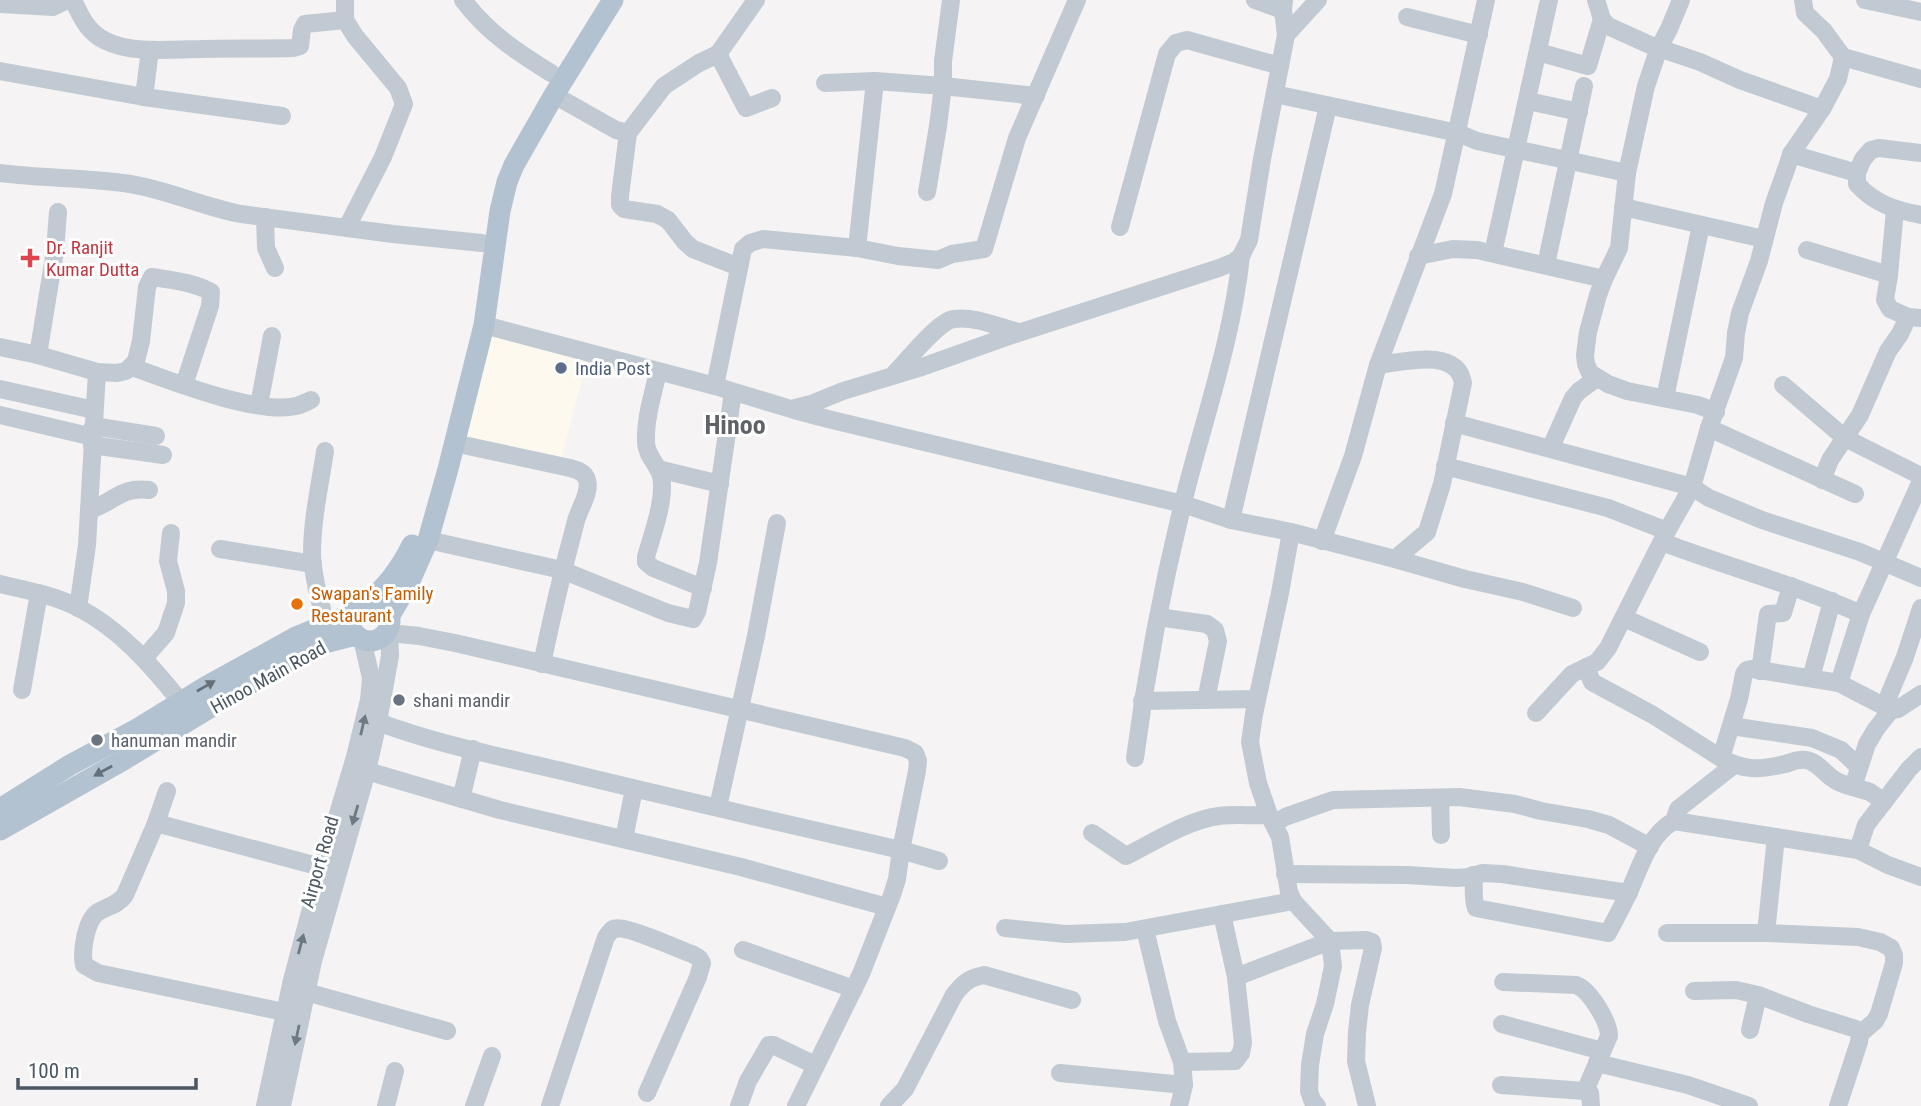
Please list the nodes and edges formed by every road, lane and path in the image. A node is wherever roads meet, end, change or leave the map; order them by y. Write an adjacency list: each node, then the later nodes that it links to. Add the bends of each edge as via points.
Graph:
1 (67, 0): 18 (street, via 53,7)
2 (74, 0): 27 (street, via 86,25 104,41)
3 (345, 0): 23 (street)
4 (463, 0): 33 (street, via 501,41)
5 (598, 0): 33 (main road)
6 (613, 0): 40 (main road)
7 (756, 0): 29 (street)
8 (951, 0): 37 (street)
9 (1077, 0): 41 (street)
10 (1255, 0): 19 (street)
11 (1318, 0): 24 (street)
12 (1486, 0): 25 (street)
13 (1549, 0): 28 (street)
14 (1596, 0): 22 (street)
15 (1681, 0): 26 (street)
16 (1802, 0): 30 (street, via 1805,13)
17 (1865, 0): 20 (street)
18 (0, 4)
19 (1283, 5): 24 (street)
20 (1921, 12)
21 (1407, 17): 25 (street)
22 (1602, 19): 26 (street, via 1608,26); 28 (street, via 1588,66)
23 (345, 20): 27 (street, via 305,24 300,46 293,48); 65 (street, via 398,88 404,104)
24 (1286, 35): 31 (street)
25 (1479, 35): 50 (street)
26 (1659, 48): 46 (street); 56 (street)
27 (150, 50): 42 (street)
28 (1538, 52): 44 (street)
29 (718, 54): 43 (street, via 746,108); 49 (street, via 664,86)
30 (1843, 57): 34 (street); 46 (street, via 1838,79)
31 (1280, 66): 39 (street); 66 (street, via 1187,40 1176,43 1167,54)
32 (0, 71): 42 (street)
33 (551, 73): 68 (main road, via 495,178)
34 (1921, 79)
35 (875, 81): 36 (street); 37 (street); 69 (street)
36 (825, 83)
37 (943, 86): 41 (street); 58 (street)
38 (1584, 86): 47 (street)
39 (1275, 94): 45 (street); 72 (street, via 1249,240)
40 (554, 95): 49 (street); 80 (main road, via 507,182)
41 (1036, 96): 69 (street, via 1017,138 984,249 938,260)
42 (144, 97): 48 (street)
43 (772, 98)
44 (1528, 101): 47 (street); 51 (street)
45 (1328, 106): 50 (street); 120 (street)
46 (1822, 109): 53 (street)
47 (1579, 112): 54 (street)
48 (282, 116)
49 (628, 133): 75 (street, via 620,205 657,214 693,249)
50 (1458, 133): 51 (street); 73 (street, via 1443,194)
51 (1515, 148): 54 (street); 71 (street)
52 (1921, 153): 57 (street, via 1871,150)
53 (1791, 154): 57 (street); 67 (street)
54 (1569, 160): 56 (street); 74 (street)
55 (0, 173): 63 (street, via 130,184 219,210)
56 (1627, 173): 59 (street)
57 (1857, 173): 60 (street, via 1857,184 1866,194)
58 (928, 192)
59 (1623, 207): 64 (street); 78 (street, via 1619,248)
60 (1895, 210): 62 (street); 77 (street)
61 (58, 212): 84 (street)
62 (1921, 215)
63 (265, 217): 65 (street); 76 (street, via 266,248)
64 (1702, 225): 67 (street); 96 (street)
65 (347, 227): 68 (street)
66 (1120, 227)
67 (1764, 239): 101 (street)
68 (482, 243): 144 (main road, via 471,326 420,524 405,561)
69 (857, 248): 75 (street, via 764,239 746,245)
70 (1807, 250): 77 (street)
71 (1493, 253): 73 (street, via 1453,249); 74 (street)
72 (1241, 256): 81 (street, via 1219,268); 118 (street, via 1221,364)
73 (1418, 256): 85 (street)
74 (1546, 265): 78 (street)
75 (738, 267): 92 (street)
76 (275, 268)
77 (1889, 275): 79 (street, via 1885,300 1890,309)
78 (1604, 279): 90 (street, via 1585,355 1590,373)
79 (1915, 318): 105 (street, via 1888,351)
80 (484, 325): 88 (street); 106 (main road)
81 (1018, 333): 89 (street); 89 (street, via 977,321 948,320)
82 (271, 336): 98 (street)
83 (0, 347): 84 (street)
84 (38, 355): 87 (street)
85 (1378, 365): 102 (street, via 1433,359 1457,367 1463,383); 126 (street, via 1353,456)
86 (132, 367): 87 (street, via 117,373); 91 (street); 91 (street, via 152,277 205,288 211,292 210,306)
87 (97, 372): 103 (street)
88 (658, 372): 92 (street); 111 (street, via 646,439)
89 (893, 375): 99 (street)
90 (1597, 378): 96 (street, via 1627,391); 107 (street, via 1573,398)
91 (184, 385): 98 (street)
92 (715, 386): 95 (street)
93 (1783, 386): 105 (street)
94 (0, 389): 103 (street)
95 (733, 392): 99 (street); 114 (street)
96 (1665, 398): 101 (street, via 1698,405)
97 (311, 400): 98 (street, via 288,407)
98 (259, 405)
99 (791, 408): 118 (street)
100 (0, 415): 103 (street)
101 (1713, 420): 113 (street); 115 (street)
102 (1454, 422): 107 (street); 110 (street)
103 (93, 429): 104 (street); 109 (street); 119 (street)
104 (156, 436)
105 (1845, 439): 112 (street); 113 (street)
106 (454, 443): 125 (main road); 131 (street, via 585,475 587,490)
107 (1551, 447): 115 (street)
108 (325, 450): 130 (street, via 313,527)
109 (163, 456)
110 (1445, 466): 124 (street, via 1608,508); 128 (street, via 1427,532)
111 (658, 469): 114 (street); 135 (street, via 662,486 646,562)
112 (1921, 478): 129 (street)
113 (1822, 480): 117 (street)
114 (720, 484): 135 (street)
115 (1692, 487): 124 (street); 129 (street, via 1762,520)
116 (149, 490): 119 (street, via 127,491)
117 (1855, 494)
118 (1183, 504): 120 (street); 142 (street)
119 (90, 510): 138 (street)
120 (1231, 520): 122 (street)
121 (777, 523): 160 (street)
122 (1291, 532): 126 (street); 156 (street)
123 (171, 533): 148 (street, via 168,561 176,603 166,633)
124 (1665, 537): 134 (street); 143 (street)
125 (428, 540): 131 (street); 146 (main road)
126 (1322, 541): 128 (street)
127 (220, 549): 130 (street)
128 (1395, 559): 139 (street)
129 (1883, 562): 132 (street); 141 (street)
130 (313, 564): 145 (street)
131 (562, 570): 135 (street, via 690,620 695,617); 149 (street)
132 (1921, 578)
133 (0, 584): 136 (street)
134 (1791, 586): 137 (street); 151 (street, via 1783,612 1768,614)
135 (703, 588)
136 (39, 593): 138 (street); 154 (street)
137 (1832, 601): 141 (street); 152 (street)
138 (78, 608): 148 (street)
139 (1573, 608)
140 (1921, 608): 161 (street, via 1889,695)
141 (1861, 614): 153 (street)
142 (1158, 617): 157 (street, via 1207,624 1215,630 1218,641); 159 (street)
143 (1625, 618): 147 (street); 150 (street, via 1597,662)
144 (359, 622): 145 (main road, Hinoo Main Road); 146 (main road, via 369,640 384,635); 146 (main road, via 379,603 387,611); 182 (main road, Hinoo Main Road, one-way to 182); 191 (street, Airport Road, one-way to 144, via 369,699 370,678)
145 (327, 623): 158 (main road, Hinoo Main Road, one-way to 145)
146 (389, 626): 149 (street); 163 (street, Airport Road, via 390,656)
147 (1700, 652)
148 (144, 658): 158 (street)
149 (541, 664): 160 (street)
150 (1586, 667): 162 (street, via 1572,674); 168 (street, via 1592,682)
151 (1760, 671): 152 (street); 164 (street, via 1744,674)
152 (1811, 678): 153 (street)
153 (1839, 682): 161 (street)
154 (22, 690)
155 (1921, 694): 161 (street)
156 (1257, 699): 157 (street); 179 (street, via 1250,742)
157 (1206, 700): 159 (street)
158 (180, 701): 178 (main road, Hinoo Main Road)
159 (1142, 701): 167 (street)
160 (738, 710): 177 (street); 188 (street, via 915,753 918,771)
161 (1891, 710): 169 (street, via 1875,729)
162 (1536, 713)
163 (378, 722): 165 (street); 170 (street, Airport Road)
164 (1731, 726): 168 (street); 169 (street, via 1812,738 1841,750)
165 (473, 749): 172 (street); 175 (street)
166 (1921, 757): 176 (street)
167 (1135, 758)
168 (1728, 761): 171 (street, via 1744,769 1808,760); 180 (street, via 1678,809)
169 (1859, 766): 171 (street)
170 (367, 771): 175 (street); 191 (street, Airport Road, one-way to 191)
171 (1853, 787): 176 (street)
172 (634, 789): 177 (street); 186 (street)
173 (167, 791): 181 (street)
174 (1440, 797): 179 (street, via 1333,800); 184 (street); 187 (street, via 1515,804 1588,819)
175 (461, 799): 186 (street)
176 (1884, 802): 189 (street, via 1866,825)
177 (718, 807): 188 (street)
178 (0, 809)
179 (1272, 820): 183 (street, via 1218,816 1126,856); 192 (street, via 1280,837)
180 (1674, 821): 185 (street); 187 (street, via 1663,827)
181 (156, 823): 191 (street); 212 (street, via 121,901 89,921 84,964 98,973)
182 (0, 830)
183 (1092, 833)
184 (1441, 835)
185 (1776, 837): 189 (street); 202 (street)
186 (624, 839): 197 (street)
187 (1650, 847): 195 (street)
188 (901, 850): 190 (street); 197 (street)
189 (1858, 850): 194 (street)
190 (939, 861)
191 (330, 870): 209 (street, Airport Road); 212 (street, Airport Road, one-way to 191)
192 (1285, 874): 193 (street); 196 (street)
193 (1473, 875): 195 (street, via 1502,874); 195 (street, via 1476,908 1608,933)
194 (1921, 877)
195 (1629, 892)
196 (1293, 901): 198 (street); 203 (street)
197 (887, 907): 207 (street)
198 (1222, 914): 200 (street); 205 (street)
199 (1004, 928): 200 (street, via 1066,934)
200 (1145, 929): 219 (street)
201 (1667, 933): 202 (street)
202 (1766, 933): 216 (street, via 1858,937 1891,948 1894,963 1879,1014)
203 (1330, 941): 205 (street); 236 (street, via 1333,966 1310,1065 1309,1091); 237 (street, via 1367,940 1373,948 1357,1032 1356,1061)
204 (743, 950): 207 (street)
205 (1236, 977): 219 (street, via 1241,1053 1235,1060)
206 (1503, 982): 218 (street, via 1581,987 1609,1029)
207 (854, 989): 220 (street)
208 (1694, 990): 210 (street)
209 (306, 992): 215 (street); 228 (street, Airport Road, one-way to 228)
210 (1758, 995): 214 (street); 216 (street)
211 (1072, 1000): 234 (street, via 984,975 963,983 905,1089)
212 (284, 1012): 227 (street, Airport Road)
213 (1502, 1024): 218 (street)
214 (1750, 1030)
215 (447, 1031)
216 (1860, 1034): 239 (street)
217 (492, 1056): 230 (street)
218 (1600, 1057): 226 (street); 238 (street)
219 (1182, 1062): 223 (street)
220 (815, 1065): 232 (street, via 769,1045); 233 (street)
221 (395, 1071): 229 (street)
222 (1060, 1073): 223 (street)
223 (1184, 1085): 235 (street)
224 (1501, 1085): 226 (street)
225 (647, 1093): 231 (street, via 702,962 692,954 617,928 606,937)
226 (1588, 1098)
227 (265, 1106)
228 (282, 1106)
229 (386, 1106)
230 (474, 1106)
231 (550, 1106)
232 (738, 1106)
233 (796, 1106)
234 (889, 1106)
235 (1179, 1106)
236 (1317, 1106)
237 (1367, 1106)
238 (1749, 1106)
239 (1838, 1106)

